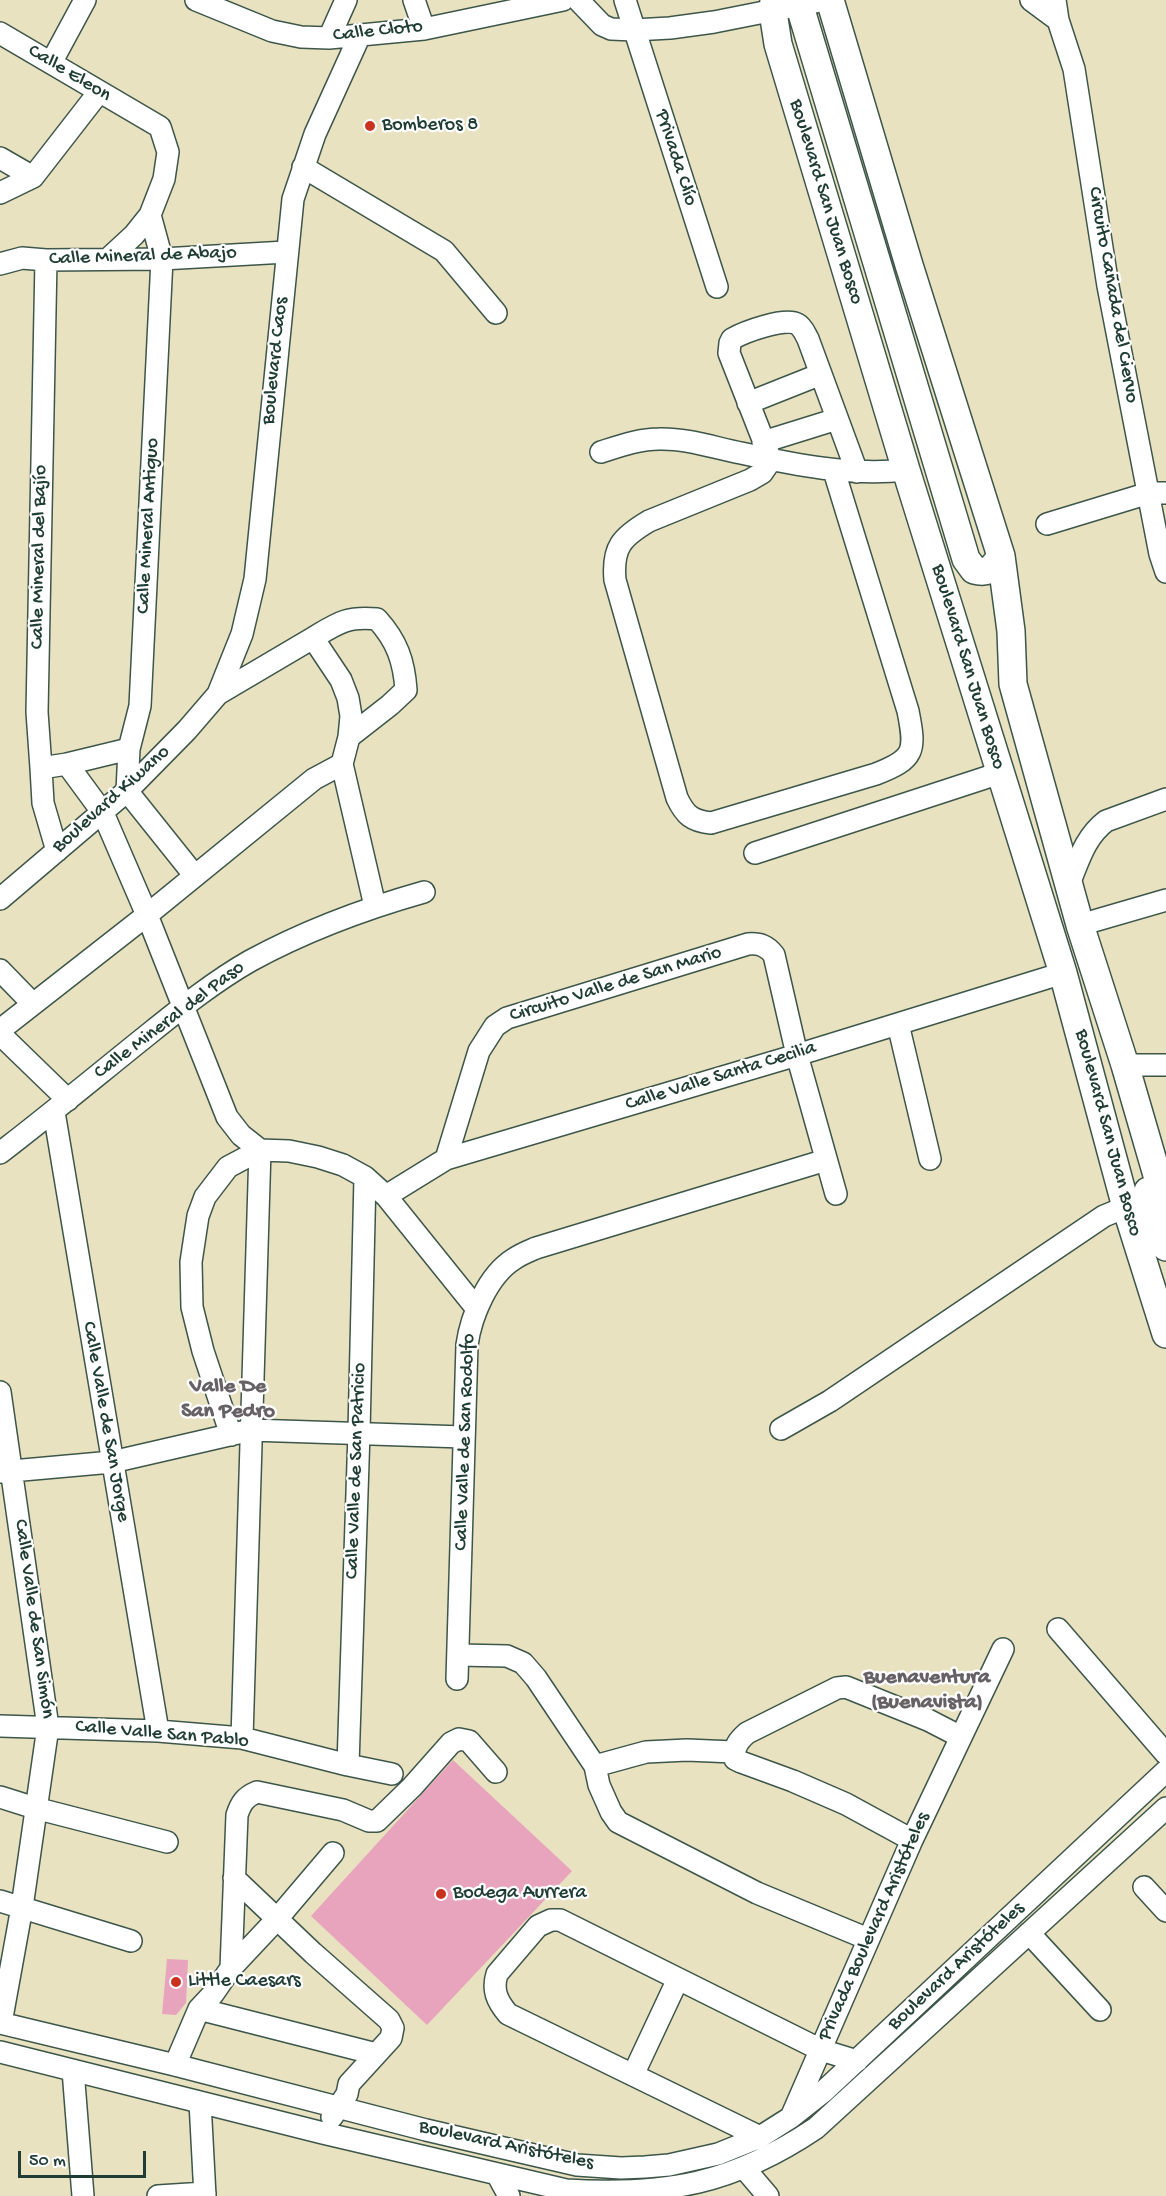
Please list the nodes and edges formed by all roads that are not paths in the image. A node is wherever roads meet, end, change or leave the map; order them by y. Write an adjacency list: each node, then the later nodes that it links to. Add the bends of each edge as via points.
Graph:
1 (85, 0): 18 (street)
2 (346, 0): 17 (street)
3 (414, 0): 13 (street)
4 (563, 0): 13 (street, Calle Cloto)
5 (578, 0): 14 (street, via 602,25)
6 (625, 0): 14 (street, Privada Clío)
7 (830, 0): 42 (main road, Boulevard San Juan Bosco)
8 (1031, 0): 12 (street, Circuito Cañada del Ciervo)
9 (201, 1): 17 (street, Calle Cloto, via 272,32)
10 (808, 2): 11 (street); 42 (main road, via 966,559 974,570 983,572 992,570)
11 (773, 6): 14 (street, via 670,28); 37 (main road, Boulevard San Juan Bosco, via 778,44)
12 (1056, 10): 40 (street, Circuito Cañada del Ciervo, via 1074,69 1108,286)
13 (423, 29): 16 (street, Calle Cloto)
14 (634, 30): 30 (street, Privada Clío)
15 (0, 33): 18 (street, Calle Eleon)
16 (360, 35): 17 (street, Calle Cloto); 21 (street, Boulevard Caos)
17 (329, 38)
18 (51, 63): 19 (street, Calle Eleon)
19 (99, 92): 22 (street); 24 (street, Calle Eleon, via 160,128 168,152 164,179)
20 (0, 158): 22 (street)
21 (303, 167): 25 (street, Boulevard Caos, via 293,199); 31 (street, via 444,251)
22 (33, 177): 23 (street)
23 (0, 193)
24 (150, 215): 26 (street, Calle Mineral Antiguo); 28 (street, Calle Eleon)
25 (286, 252): 26 (street, Calle Mineral de Abajo); 45 (street, Boulevard Caos, via 255,579 242,634)
26 (162, 259): 28 (street, Calle Mineral de Abajo); 47 (street, Calle Mineral Antiguo, via 140,706)
27 (46, 260): 28 (street, Calle Mineral de Abajo); 29 (street, Calle Mineral de Abajo, via 22,258); 50 (street, Calle Mineral del Bajío, via 37,712)
28 (108, 260)
29 (0, 264)
30 (717, 287)
31 (496, 313)
32 (820, 374): 33 (street); 33 (street, via 804,331 796,323 783,322 738,336 730,343 729,353); 34 (street)
33 (748, 403): 35 (street)
34 (837, 419): 35 (street); 39 (street)
35 (767, 451): 36 (street, via 658,439); 38 (street); 38 (street, via 762,473 649,521 619,544 615,555 615,580 677,798 688,817 700,822 711,823 876,774 898,765 911,746 908,711)
36 (601, 452)
37 (906, 470): 39 (street); 51 (main road, Boulevard San Juan Bosco)
38 (834, 471): 39 (street)
39 (856, 472)
40 (1158, 493): 41 (street); 43 (street, Circuito Cañada del Ciervo, via 1160,554)
41 (1047, 524)
42 (1001, 556): 58 (main road, Boulevard San Juan Bosco, via 1011,632 1012,684)
43 (1166, 572)
44 (313, 638): 45 (street); 46 (street, via 341,680 348,699); 46 (street, via 358,617 377,619 390,634 404,665 406,690)
45 (218, 694): 52 (street, Boulevard Kiwano)
46 (349, 737): 49 (street)
47 (129, 749): 48 (street); 52 (street, Calle Mineral Antiguo)
48 (67, 764): 50 (street); 54 (street)
49 (342, 764): 57 (street, via 314,779); 62 (street)
50 (41, 768): 55 (street, Calle Mineral del Bajío, via 43,803)
51 (1000, 773): 56 (street); 66 (main road, Boulevard San Juan Bosco)
52 (127, 791): 54 (street, Boulevard Kiwano); 57 (street)
53 (1166, 799): 58 (street, via 1098,827 1086,841)
54 (103, 813): 55 (street, Boulevard Kiwano); 63 (street)
55 (57, 851): 59 (street, Boulevard Kiwano)
56 (755, 853)
57 (195, 876): 63 (street)
58 (1069, 884): 64 (main road, Boulevard San Juan Bosco)
59 (5, 888)
60 (424, 892): 62 (street, Calle Mineral del Paso)
61 (1166, 900): 64 (street)
62 (375, 906): 68 (street, Calle Mineral del Paso, via 249,962)
63 (147, 915): 67 (street); 68 (street)
64 (1080, 925): 72 (main road, Boulevard San Juan Bosco)
65 (0, 970): 67 (street)
66 (1063, 973): 69 (street, Calle Valle Santa Cecilia); 83 (main road, Boulevard San Juan Bosco)
67 (33, 1004): 70 (street)
68 (182, 1007): 74 (street, Calle Mineral del Paso); 75 (street, via 227,1117)
69 (898, 1024): 71 (street, Calle Valle Santa Cecilia); 78 (street)
70 (0, 1032): 74 (street)
71 (797, 1055): 77 (street, Calle Valle Santa Cecilia); 77 (street, Circuito Valle de San Mario, via 774,956 765,946 748,944 507,1018 495,1026 479,1051); 79 (street, Circuito Valle de San Mario)
72 (1125, 1065): 73 (street); 83 (main road, Boulevard San Juan Bosco, via 1145,1133)
73 (1166, 1065)
74 (61, 1106): 76 (street, Calle Mineral del Paso); 92 (street, Calle Valle de San Jorge)
75 (260, 1150): 80 (street, Calle Valle de San Rodolfo, via 318,1156); 89 (street); 89 (street, via 228,1167 205,1197 191,1262 190,1289 203,1351)
76 (0, 1153)
77 (446, 1159): 82 (street, Calle Valle Santa Cecilia)
78 (930, 1159)
79 (826, 1160): 81 (street, Circuito Valle de San Mario); 85 (street, via 536,1248 512,1260 493,1280)
80 (365, 1177): 82 (street, Calle Valle de San Rodolfo); 90 (street, Calle Valle de San Patricio)
81 (836, 1194)
82 (386, 1196): 85 (street, Calle Valle de San Rodolfo)
83 (1148, 1204): 84 (main road); 86 (main road, Boulevard San Juan Bosco); 88 (street, via 1104,1216 830,1401)
84 (1166, 1247)
85 (477, 1309): 91 (street, Calle Valle de San Rodolfo, via 467,1346)
86 (1166, 1334)
87 (0, 1392): 93 (street, Calle Valle de San Simón)
88 (781, 1429)
89 (241, 1432): 90 (street); 92 (street); 102 (street)
90 (359, 1432): 91 (street); 105 (street, Calle Valle de San Patricio)
91 (463, 1437): 96 (street, Calle Valle de San Rodolfo)
92 (112, 1462): 93 (street); 100 (street, Calle Valle de San Jorge)
93 (6, 1471): 99 (street, Calle Valle de San Simón)
94 (1059, 1629): 104 (street)
95 (1003, 1649): 101 (street, Privada Boulevard Aristóteles)
96 (458, 1655): 97 (street, Calle Valle de San Rodolfo); 106 (street, via 507,1656 523,1663)
97 (457, 1679)
98 (0, 1726): 99 (street, Calle Valle San Pablo)
99 (48, 1727): 100 (street, Calle Valle San Pablo); 111 (street, Calle Valle de San Simón)
100 (158, 1731): 102 (street, Calle Valle San Pablo)
101 (961, 1737): 103 (street, via 846,1687 747,1733); 115 (street, Privada Boulevard Aristóteles)
102 (242, 1738): 105 (street, Calle Valle San Pablo)
103 (734, 1752): 106 (street, via 646,1752); 115 (street, via 735,1759 741,1762 846,1804)
104 (1166, 1754)
105 (348, 1765): 109 (street, Calle Valle San Pablo)
106 (594, 1766): 125 (street, via 618,1822 757,1893)
107 (1166, 1771): 135 (street, Boulevard Aristóteles)
108 (496, 1772): 118 (street, via 470,1741 459,1739 377,1821 272,1795 249,1795 237,1815)
109 (392, 1774)
110 (0, 1797): 111 (street)
111 (35, 1808): 116 (street); 121 (street, Calle Valle de San Simón)
112 (1166, 1808): 114 (street, Boulevard Aristóteles)
113 (1166, 1822): 114 (street)
114 (1133, 1836): 124 (street, Boulevard Aristóteles)
115 (912, 1840): 125 (street, Privada Boulevard Aristóteles)
116 (167, 1842)
117 (333, 1853): 123 (street)
118 (234, 1878): 123 (street); 127 (street)
119 (1144, 1887): 122 (street)
120 (0, 1901): 121 (street)
121 (22, 1907): 126 (street); 131 (street, Calle Valle de San Simón)
122 (1166, 1911)
123 (277, 1920): 127 (street); 134 (street, via 389,2020 393,2028 391,2038)
124 (1029, 1933): 130 (street); 144 (street, Boulevard Aristóteles, via 816,2128)
125 (868, 1939): 132 (street, Privada Boulevard Aristóteles)
126 (131, 1941)
127 (231, 1968): 129 (street)
128 (678, 1979): 132 (street); 138 (street); 138 (street, via 560,1920 538,1926 497,1974 495,1992 508,2014)
129 (199, 2008): 134 (street); 136 (street)
130 (1100, 2010)
131 (1, 2023): 136 (street, Boulevard Aristóteles)
132 (821, 2050): 135 (street); 141 (street, Privada Boulevard Aristóteles)
133 (0, 2052): 137 (street, Boulevard Aristóteles)
134 (376, 2054): 140 (street, via 349,2084)
135 (857, 2061): 141 (street, Boulevard Aristóteles)
136 (175, 2065): 140 (street, Boulevard Aristóteles)
137 (73, 2070): 139 (street, Boulevard Aristóteles); 148 (street)
138 (633, 2075): 143 (street)
139 (209, 2104): 142 (street, Boulevard Aristóteles); 146 (street)
140 (339, 2108): 142 (street); 143 (street, Boulevard Aristóteles, via 577,2165 669,2165 718,2154)
141 (790, 2118): 143 (street, Boulevard Aristóteles)
142 (323, 2133): 145 (street, Boulevard Aristóteles)
143 (760, 2137)
144 (746, 2169): 147 (street, Boulevard Aristóteles, via 694,2187); 151 (street)
145 (497, 2174): 147 (street, Boulevard Aristóteles, via 566,2190); 150 (street)
146 (205, 2195): 149 (street)
147 (643, 2195)
148 (83, 2196)
149 (158, 2196)
150 (508, 2196)
151 (768, 2196)

